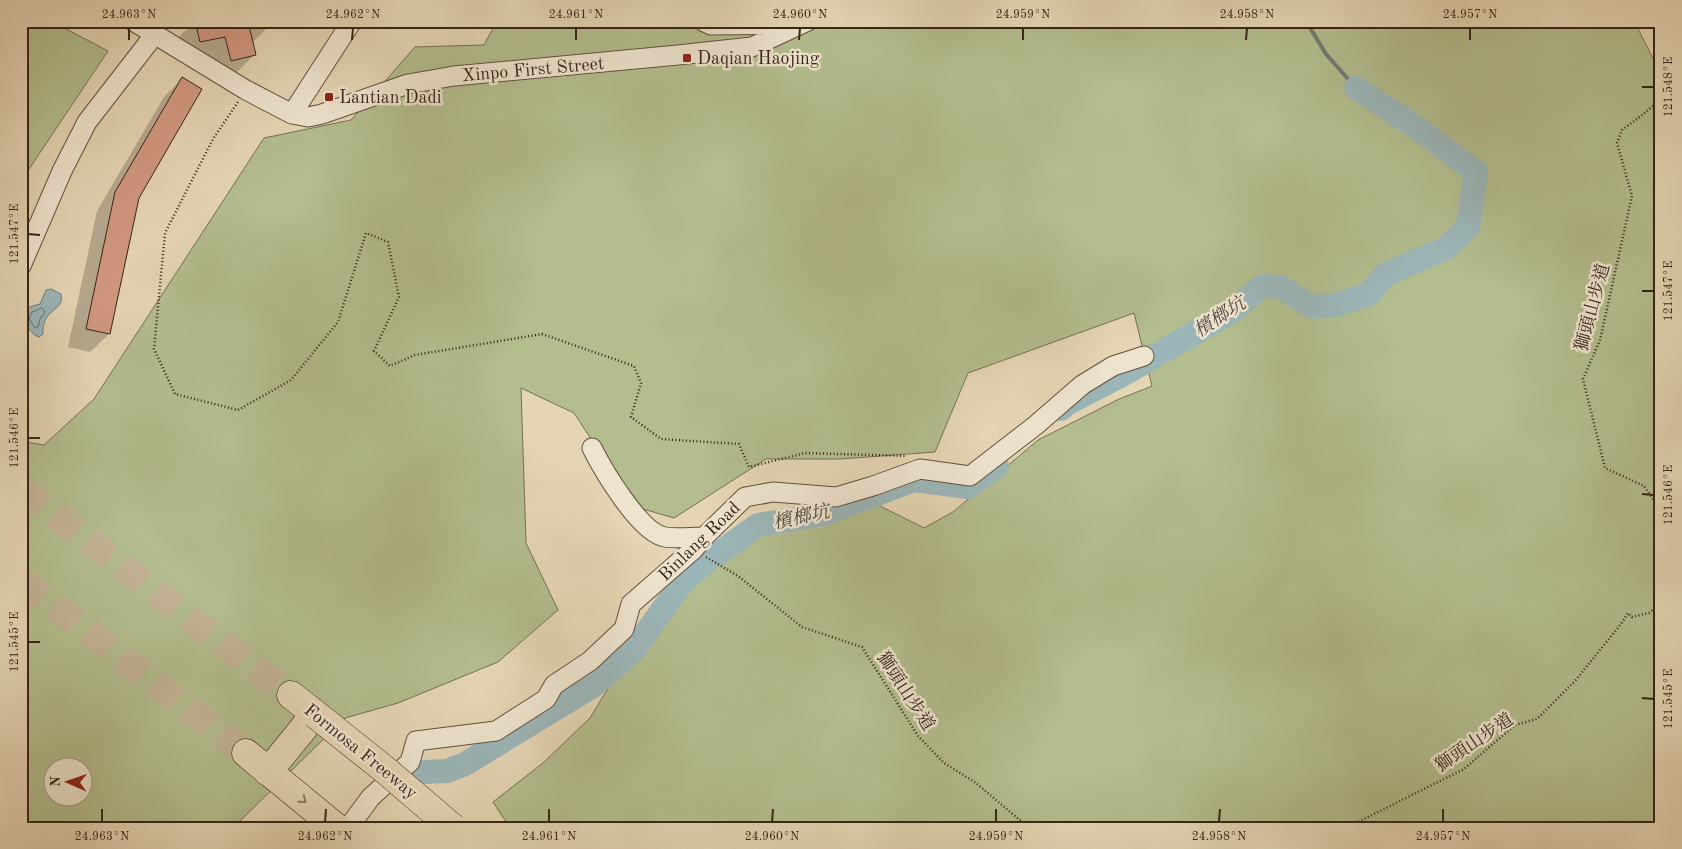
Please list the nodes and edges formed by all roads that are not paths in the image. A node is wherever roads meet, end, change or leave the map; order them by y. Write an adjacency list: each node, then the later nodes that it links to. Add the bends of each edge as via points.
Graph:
1 (133, 21): 5 (street, Xinpo First Street)
2 (352, 21): 6 (street)
3 (702, 21): 4 (street, via 710,26)
4 (806, 22): 6 (street, Xinpo First Street, via 752,47 454,76 408,84 322,114 308,117)
5 (156, 34): 6 (street, Xinpo First Street, via 246,90); 7 (street, via 87,122)
6 (292, 114)
7 (21, 266)
8 (1144, 356): 10 (street, Binlang Road, via 1113,366 1082,385 970,476 920,469 836,498 773,492 745,497)
9 (592, 448): 10 (street, via 611,481 647,527 663,537)
10 (702, 545): 16 (street, Binlang Road, via 631,604 624,629 590,661 554,685 546,700 496,731 416,741 410,762 371,797)
11 (291, 695): 12 (highway, Formosa Freeway)
12 (316, 714): 14 (highway); 17 (highway, Formosa Freeway, bridge)
13 (246, 753): 14 (highway)
14 (268, 772): 15 (highway, one-way to 15)
15 (337, 828)
16 (348, 828)
17 (453, 828)

